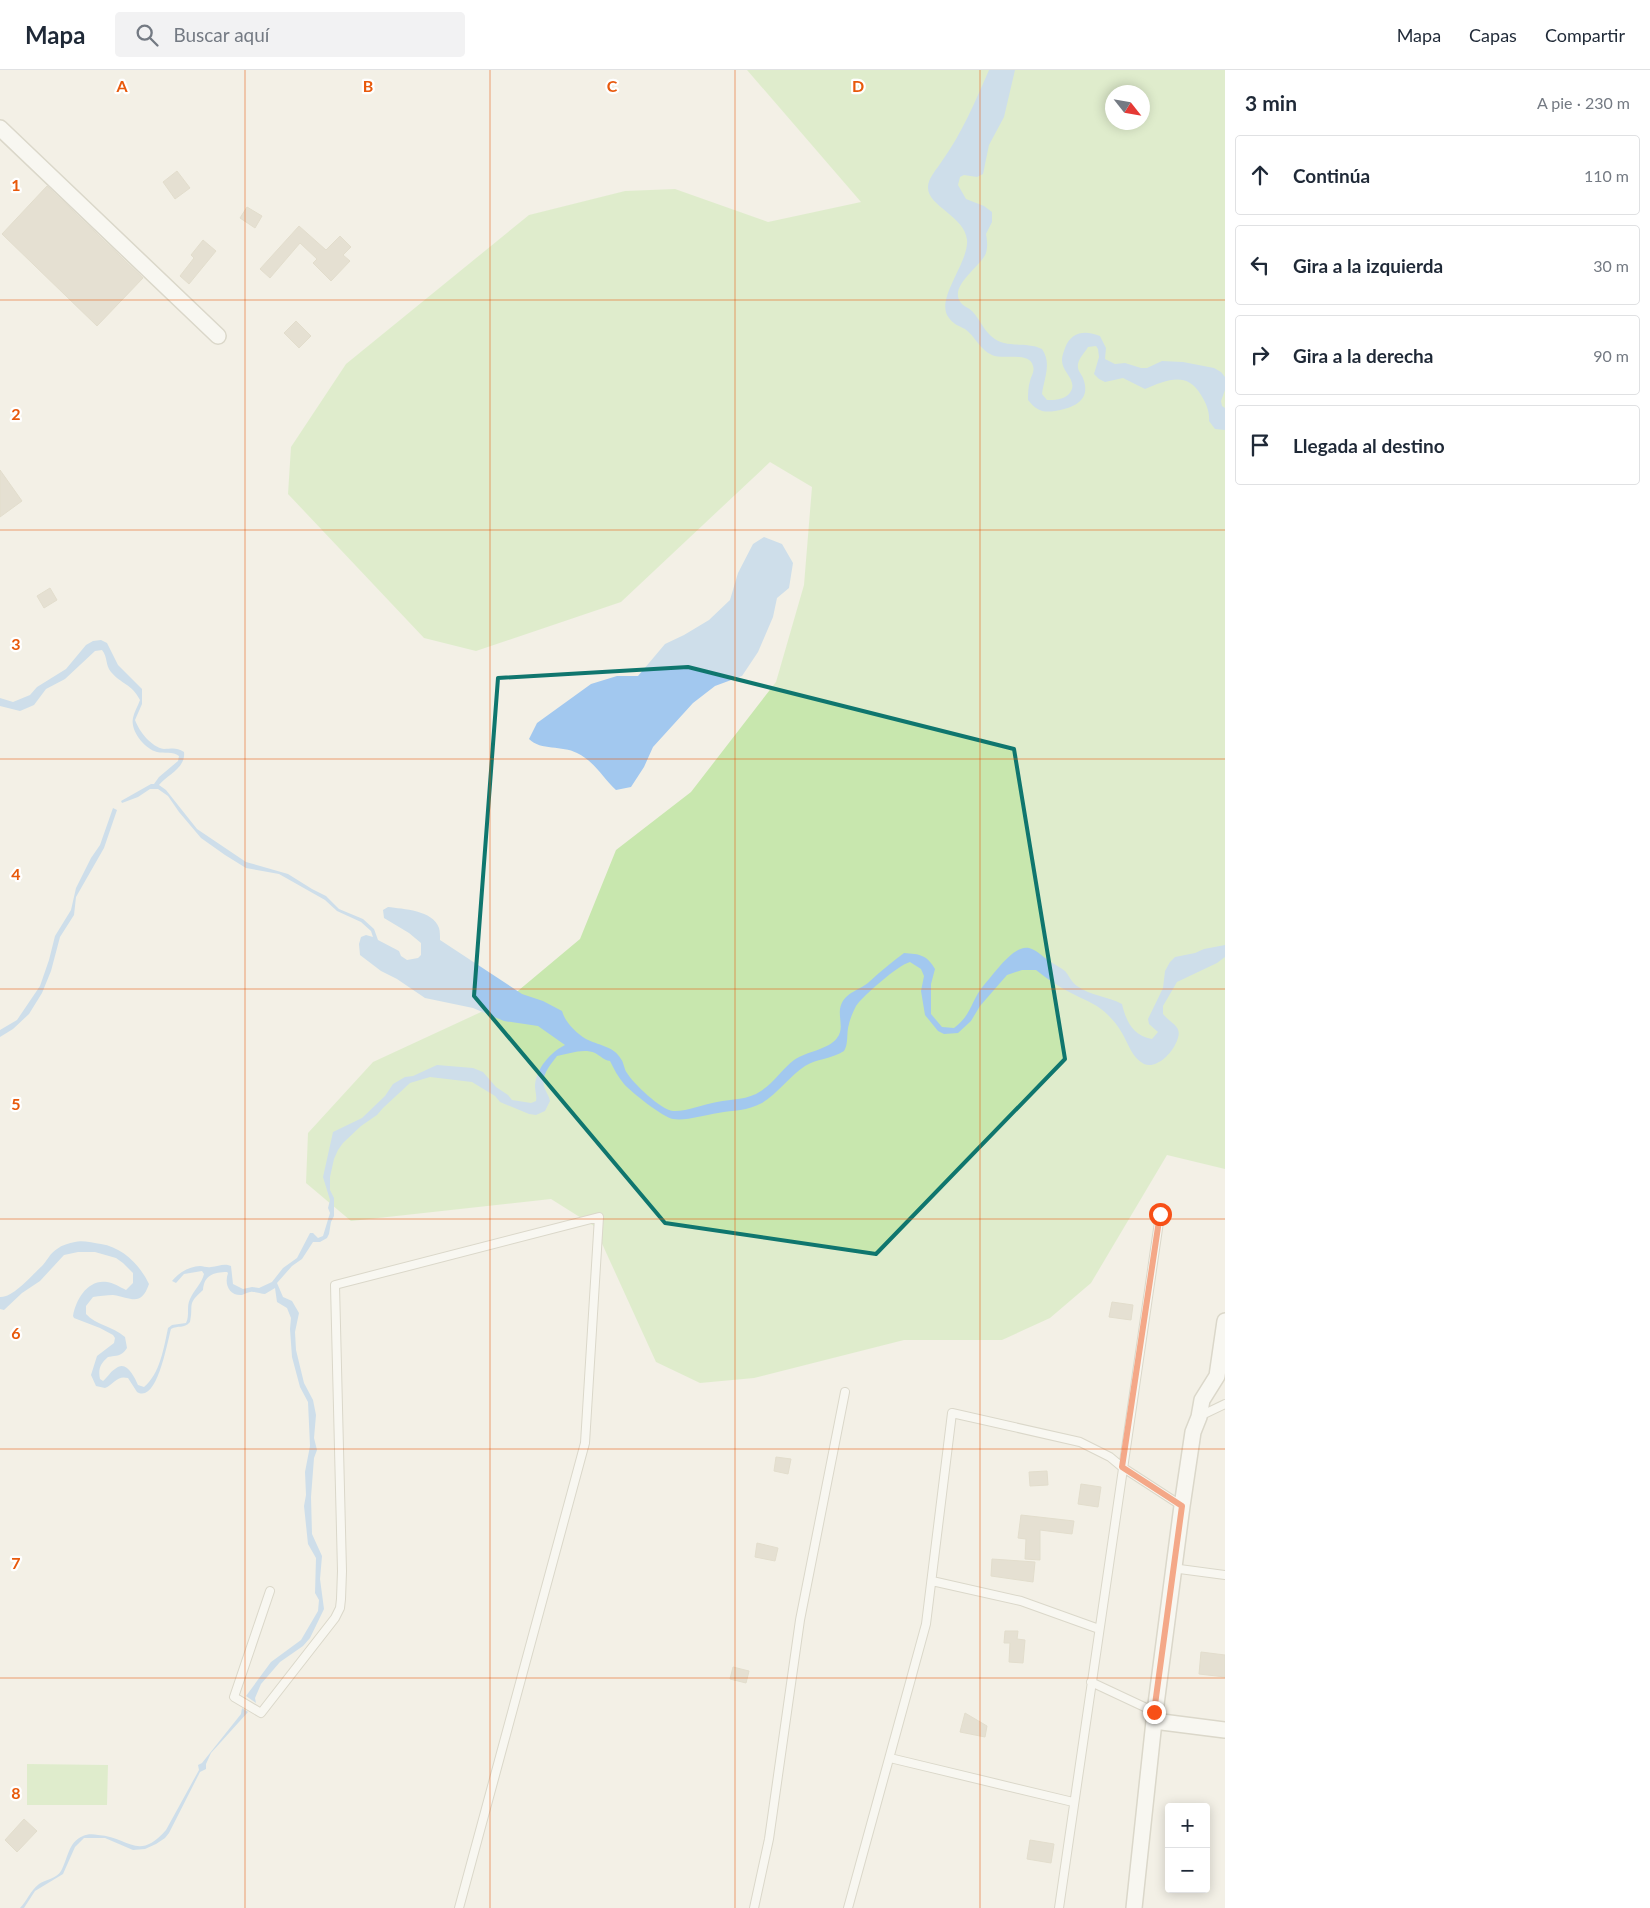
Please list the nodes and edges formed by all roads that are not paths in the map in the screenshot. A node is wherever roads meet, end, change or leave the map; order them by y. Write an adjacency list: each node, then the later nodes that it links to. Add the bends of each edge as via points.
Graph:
1 (0, 128): 2 (street)
2 (218, 336)
3 (1160, 1214): 8 (lane)
4 (1225, 1322): 7 (street, via 1217,1376 1202,1400)
5 (846, 1392): 21 (lane, via 800,1620 769,1840)
6 (1225, 1404): 7 (lane)
7 (1199, 1417): 9 (street, via 1193,1432)
8 (1122, 1467): 9 (lane); 12 (lane, via 1080,1442 952,1414); 14 (lane)
9 (1182, 1506): 10 (street)
10 (1172, 1568): 11 (lane); 16 (street)
11 (1225, 1575)
12 (932, 1581): 14 (lane, via 1020,1601); 18 (lane, via 926,1624)
13 (270, 1591): 20 (lane, via 234,1697 261,1713 340,1608 342,1571 335,1285 600,1217 585,1443)
14 (1099, 1629): 15 (lane)
15 (1091, 1682): 16 (lane); 19 (lane)
16 (1154, 1716): 17 (street); 24 (street)
17 (1225, 1730)
18 (890, 1758): 19 (lane); 22 (lane)
19 (1073, 1802): 23 (lane)
20 (459, 1908)
21 (754, 1908)
22 (848, 1908)
23 (1059, 1908)
24 (1134, 1908)

